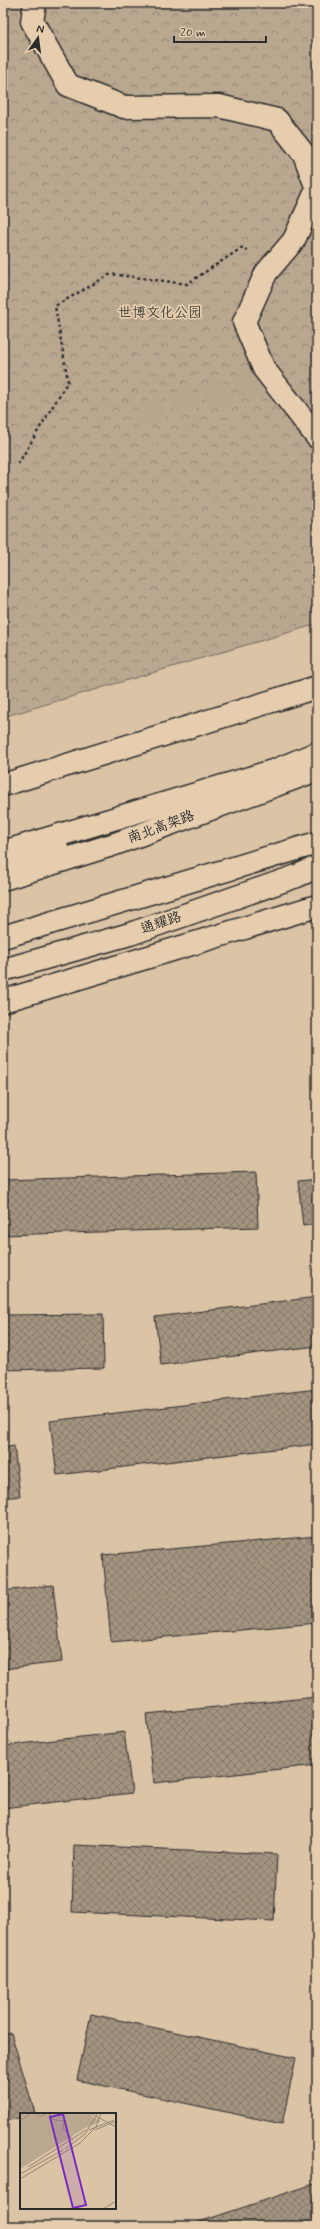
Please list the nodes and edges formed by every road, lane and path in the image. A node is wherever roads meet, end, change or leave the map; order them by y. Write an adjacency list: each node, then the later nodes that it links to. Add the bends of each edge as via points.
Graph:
1 (35, 3): 2 (main road, via 32,21 68,85 124,107 220,106 277,120 304,154 317,189 294,240)
2 (266, 273): 3 (main road, via 244,322 264,369); 4 (path, via 243,247 187,284 111,274 55,306 68,381)
3 (317, 437)
4 (18, 464)
5 (317, 687): 8 (main road)
6 (317, 753): 11 (main road, via 276,770)
7 (317, 770): 10 (main road, 南北高架路)
8 (3, 785)
9 (317, 843): 16 (main road)
10 (115, 844): 12 (main road); 14 (main road, 南北高架路)
11 (3, 852)
12 (3, 858)
13 (317, 867): 17 (main road, 通耀路, via 130,934)
14 (3, 878)
15 (317, 906): 18 (main road)
16 (3, 937)
17 (3, 970)
18 (3, 1001)

